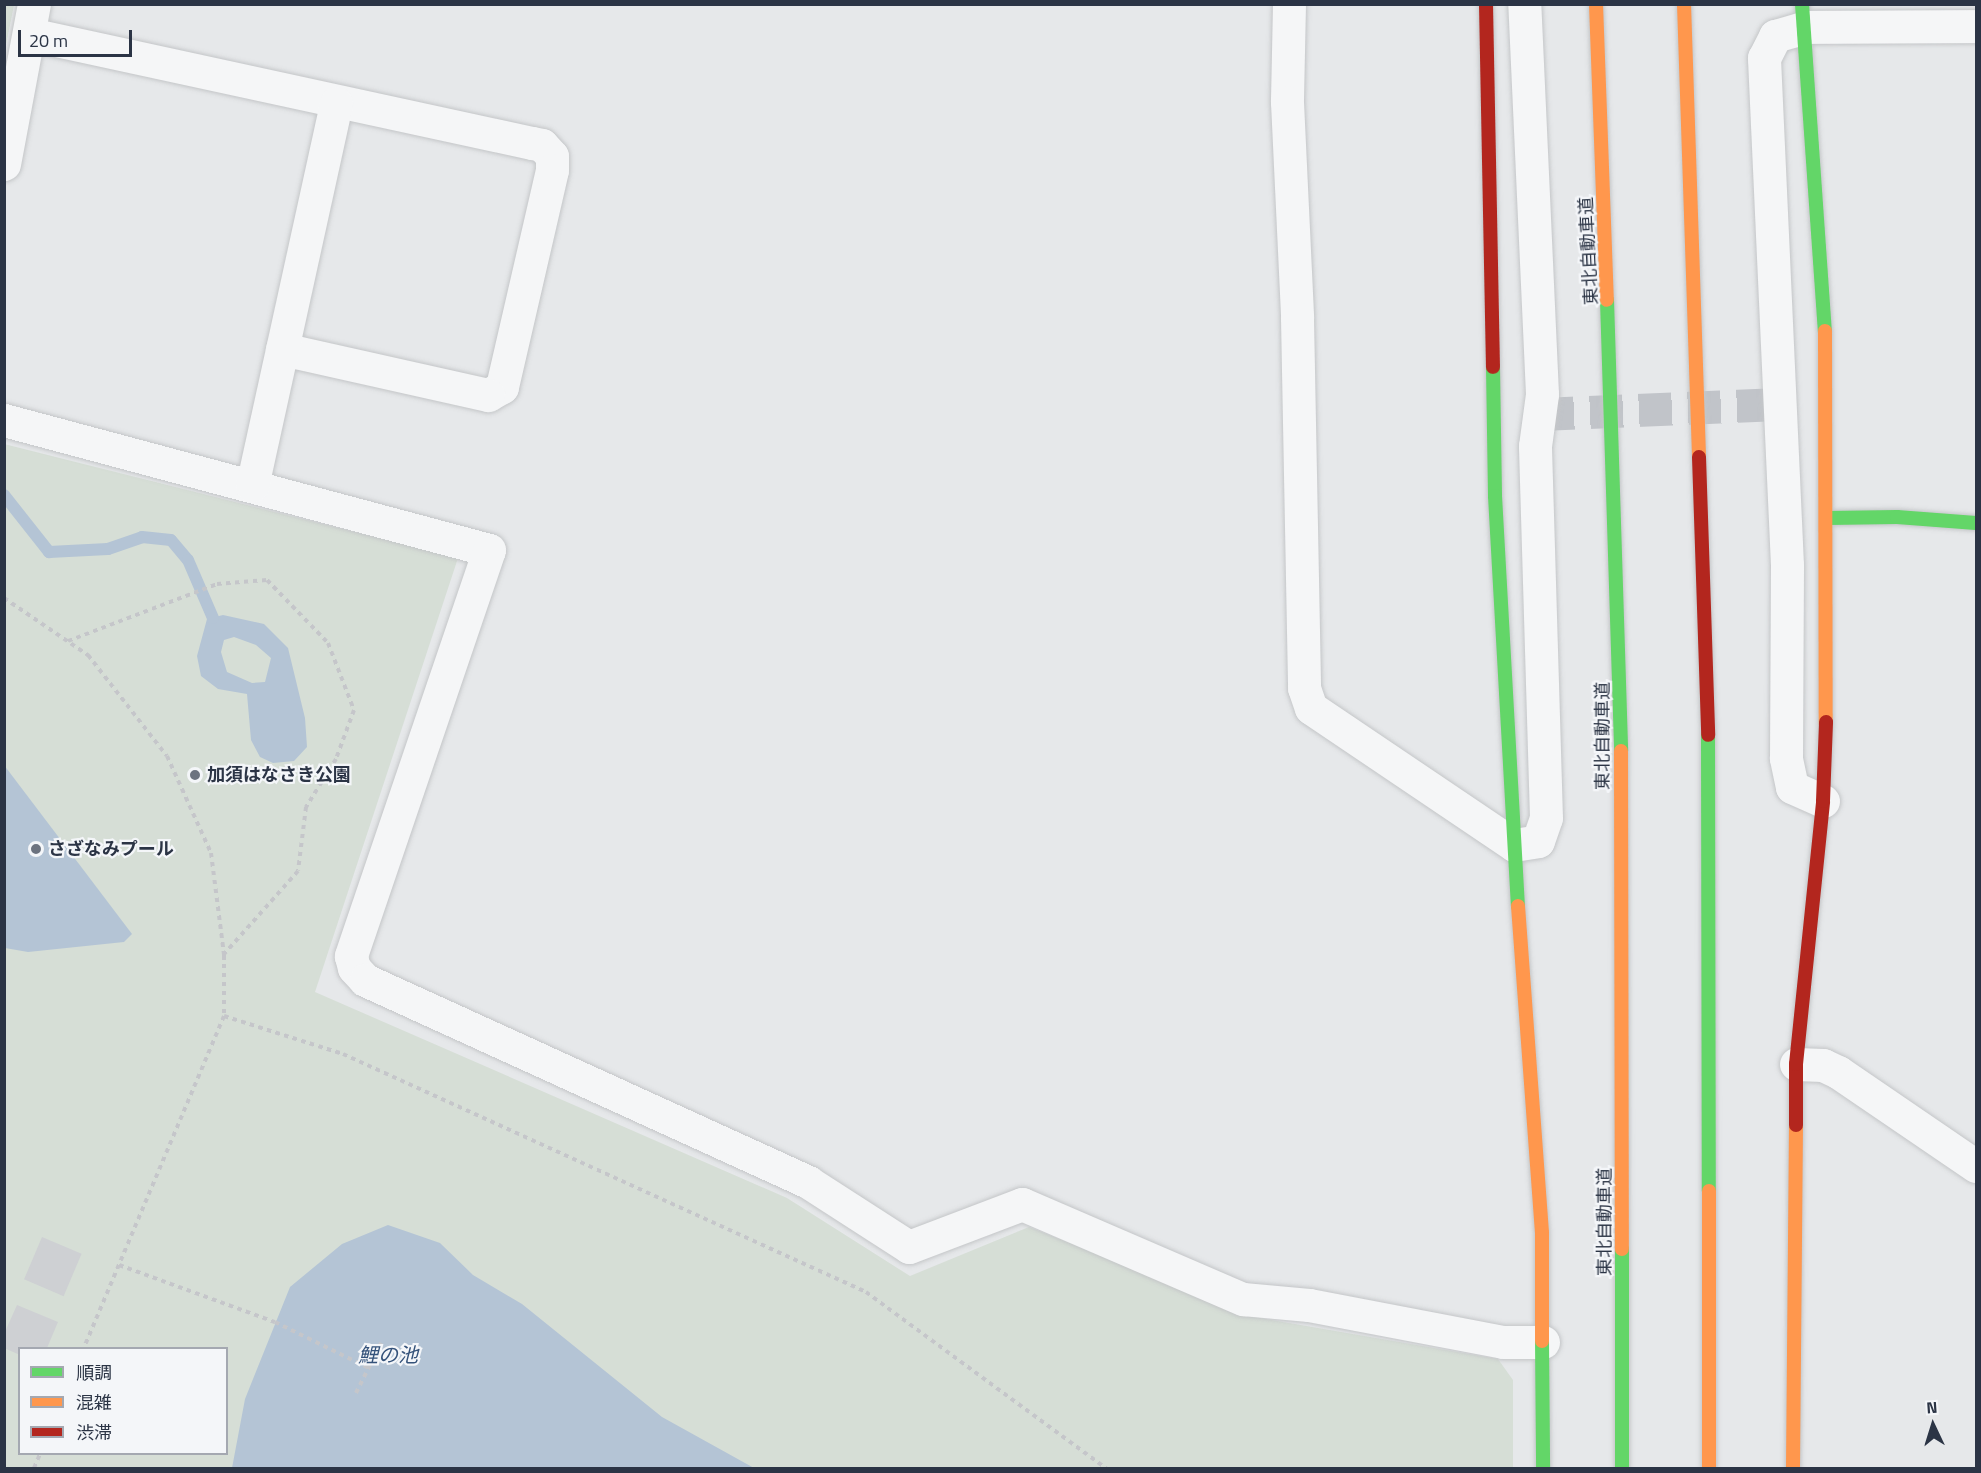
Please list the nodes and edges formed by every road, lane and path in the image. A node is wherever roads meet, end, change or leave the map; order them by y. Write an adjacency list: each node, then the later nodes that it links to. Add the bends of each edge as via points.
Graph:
1 (1289, 4): 19 (street, via 1287,102 1297,318 1304,688 1311,708)
2 (1486, 4): 19 (main road, via 1496,496)
3 (1524, 4): 19 (street, via 1542,394 1535,446 1546,818 1538,841)
4 (1596, 4): 32 (main road, 東北自動車道, via 1621,682)
5 (1684, 4): 33 (main road, via 1708,713)
6 (1804, 16): 8 (street); 14 (main road, via 1825,311); 18 (street, via 1775,36 1764,58 1786,565 1786,758 1792,787)
7 (31, 19): 9 (street); 10 (street)
8 (1977, 26)
9 (336, 103): 11 (street); 11 (street, via 532,143 552,156 510,365 502,387 488,395)
10 (4, 164)
11 (282, 349): 13 (street)
12 (4, 420): 13 (street)
13 (252, 486): 25 (street, via 489,550 351,956 354,968 365,980 808,1182 909,1247 1022,1204 1243,1299 1309,1305 1503,1342)
14 (1828, 518): 15 (main road, via 1897,517); 18 (main road, via 1828,703)
15 (1977, 523)
16 (4, 598): 17 (path)
17 (68, 641): 20 (path, via 88,654 167,756 211,852); 20 (path, via 217,584 267,580 328,643 354,710 336,759 306,807 298,871)
18 (1823, 801): 22 (main road)
19 (1514, 845): 25 (main road, via 1538,1166)
20 (224, 955): 21 (path)
21 (224, 1016): 24 (path); 30 (path, via 342,1054 866,1292)
22 (1796, 1064): 23 (street, via 1822,1065 1838,1072); 34 (main road)
23 (1977, 1166)
24 (119, 1265): 27 (path); 28 (path, via 275,1322)
25 (1543, 1342): 31 (main road)
26 (381, 1343): 28 (path)
27 (84, 1347)
28 (369, 1368): 29 (path)
29 (356, 1393)
30 (1106, 1468)
31 (1543, 1468)
32 (1622, 1468)
33 (1708, 1468)
34 (1793, 1468)

